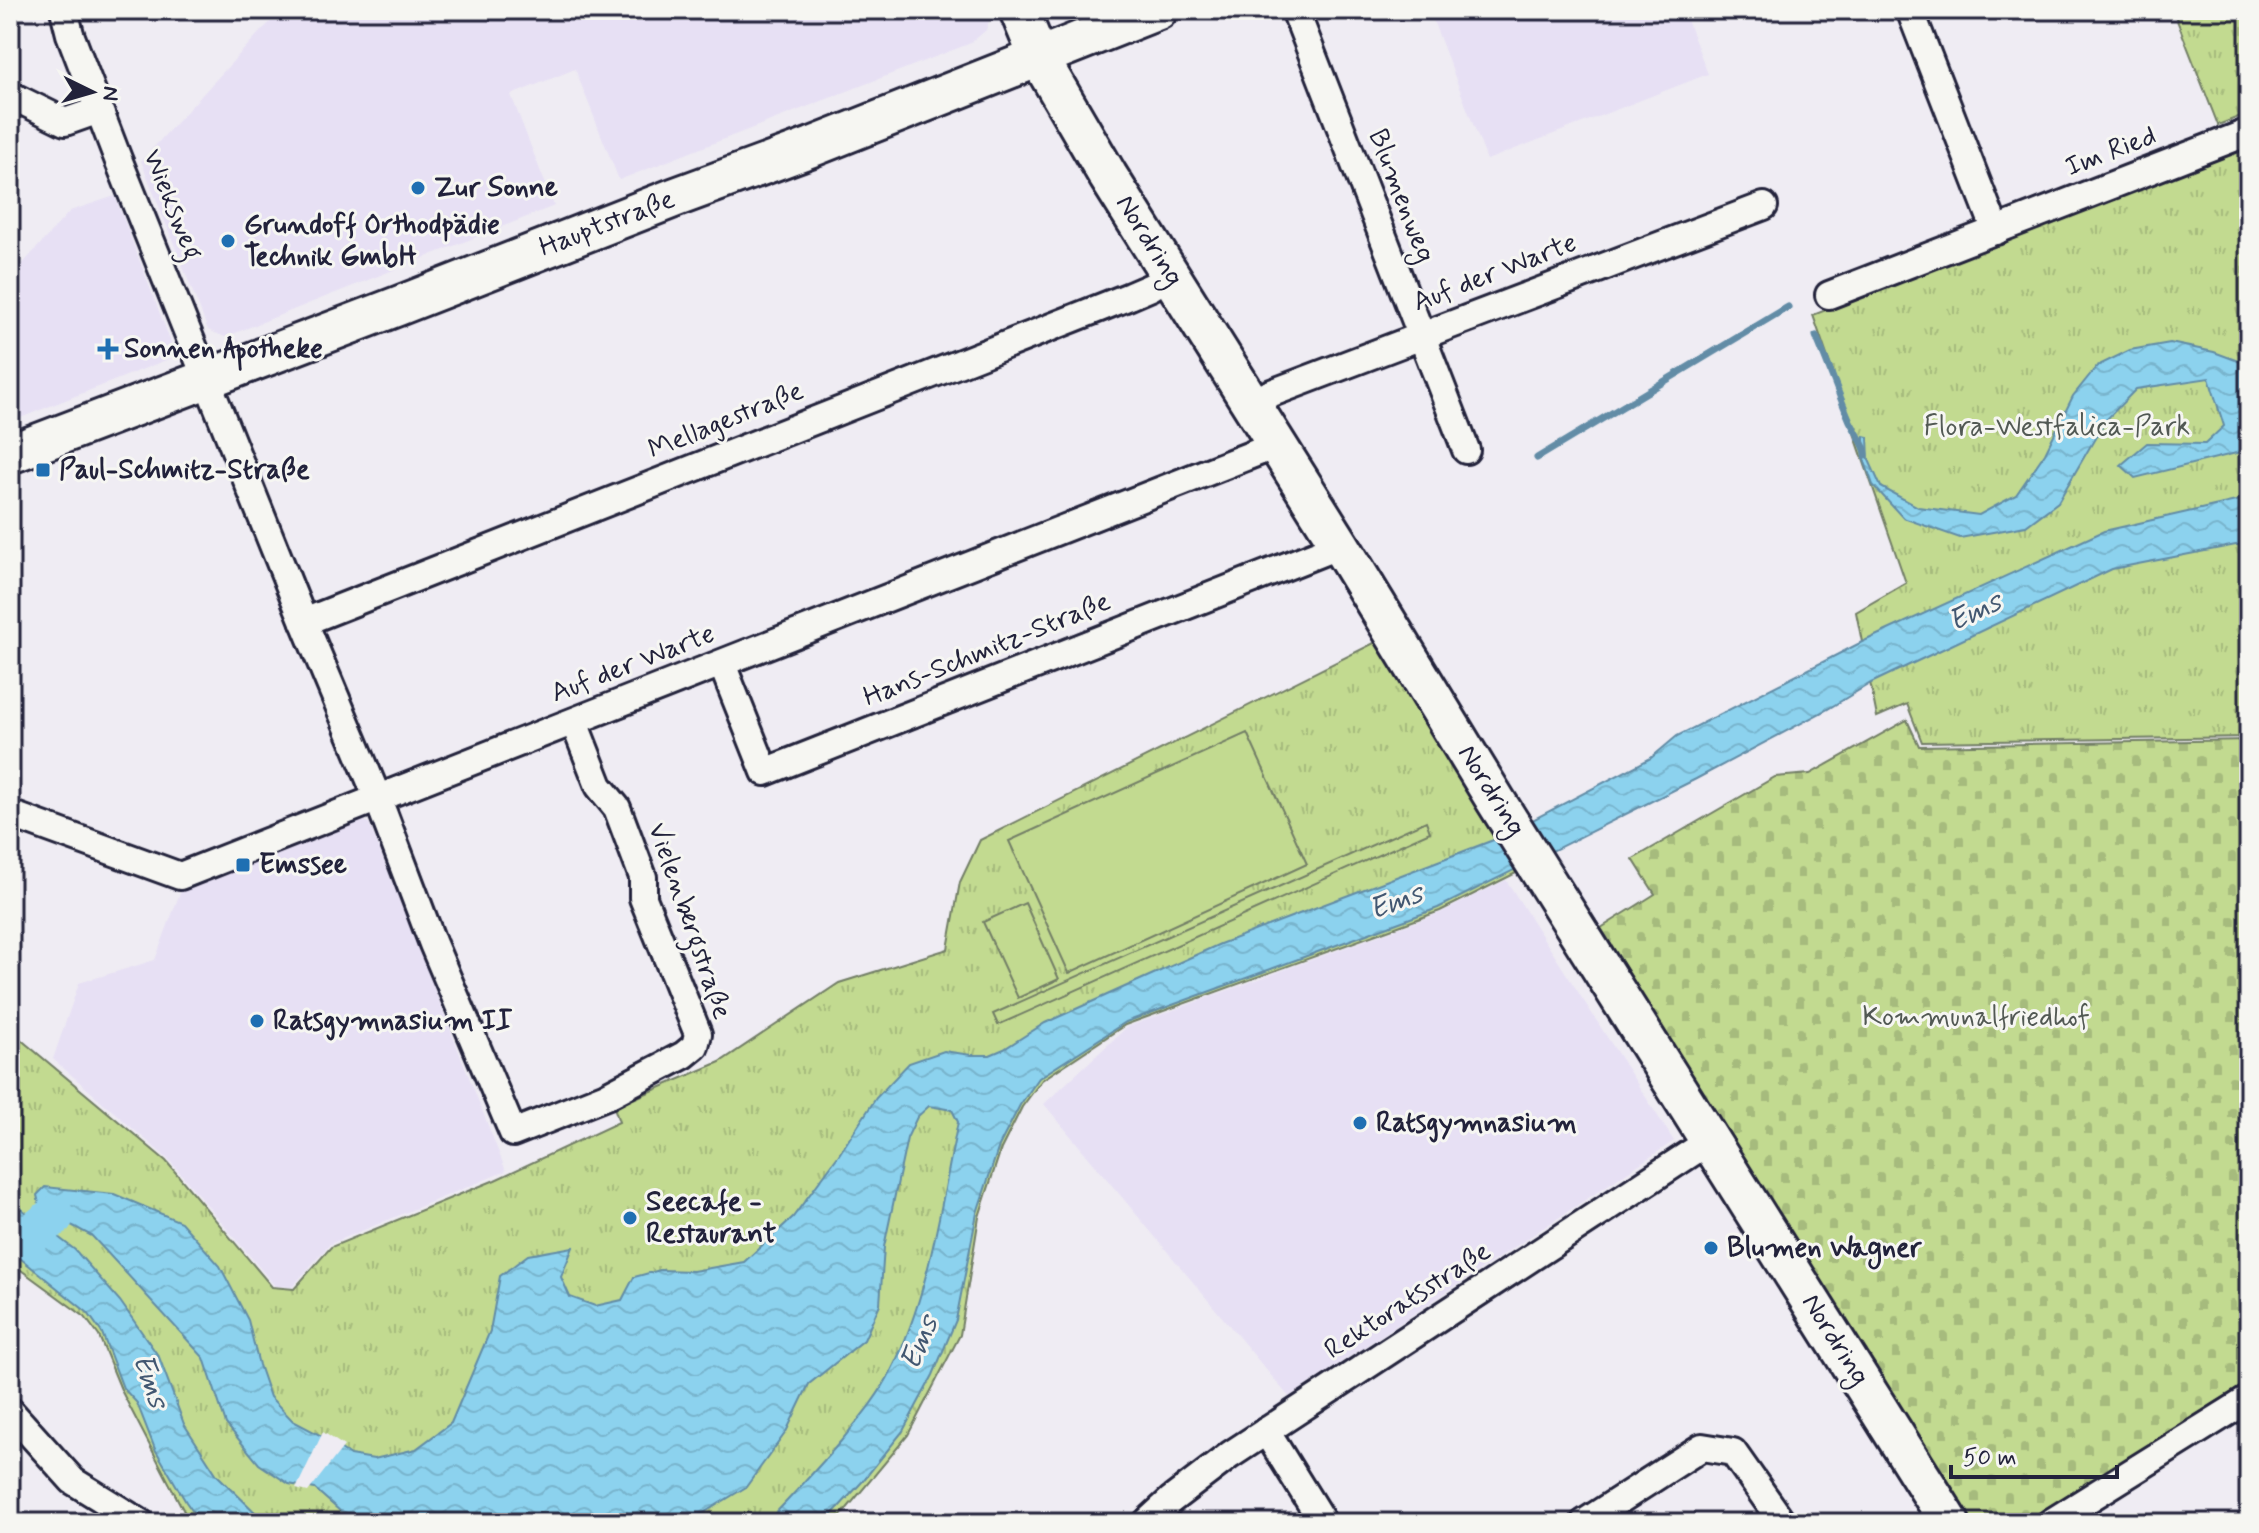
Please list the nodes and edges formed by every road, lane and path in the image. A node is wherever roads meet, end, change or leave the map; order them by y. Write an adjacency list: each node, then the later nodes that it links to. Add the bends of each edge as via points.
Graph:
1 (64, 10): 8 (street, Wieksweg)
2 (1019, 10): 6 (main road, Nordring)
3 (1158, 10): 6 (main road, Hauptstraße)
4 (1295, 10): 14 (street, Blumenweg)
5 (1910, 10): 11 (street)
6 (1038, 56): 12 (main road, Nordring); 15 (main road, Hauptstraße)
7 (10, 95): 8 (street, via 65,122)
8 (99, 110): 15 (street, Wieksweg)
9 (2249, 132): 11 (street, Im Ried)
10 (1764, 206): 14 (street, Auf der Warte)
11 (1996, 231): 13 (street, Im Ried)
12 (1170, 275): 16 (main road, Nordring); 21 (street, Mellagestraße, via 1130,296)
13 (1829, 295)
14 (1422, 335): 16 (street, Auf der Warte); 18 (street, Blumenweg)
15 (208, 378): 19 (main road, Hauptstraße); 21 (street)
16 (1251, 404): 17 (main road, Nordring)
17 (1276, 443): 20 (main road, Nordring); 22 (street, Auf der Warte)
18 (1466, 450)
19 (10, 454)
20 (1340, 545): 22 (street, Hans-Schmitz-Straße, via 765,772); 26 (main road, Nordring)
21 (304, 622): 24 (street)
22 (722, 664): 23 (street, Auf der Warte)
23 (574, 722): 24 (street, Auf der Warte); 24 (street, Vielenbergstraße, via 599,786 617,808 643,877 643,898 698,1034 695,1046 684,1055 606,1096 513,1133)
24 (378, 799): 25 (street, Auf der Warte, via 180,876)
25 (10, 814)
26 (1711, 1140): 29 (street, Rektoratsstraße); 35 (main road, Nordring)
27 (2249, 1399): 36 (street)
28 (10, 1411): 30 (street, via 73,1481)
29 (1266, 1431): 31 (street, Rektoratsstraße); 32 (street)
30 (141, 1523)
31 (1146, 1523)
32 (1323, 1523)
33 (1584, 1523): 34 (street, via 1702,1447 1733,1452)
34 (1783, 1523)
35 (1950, 1523)
36 (2050, 1523)

